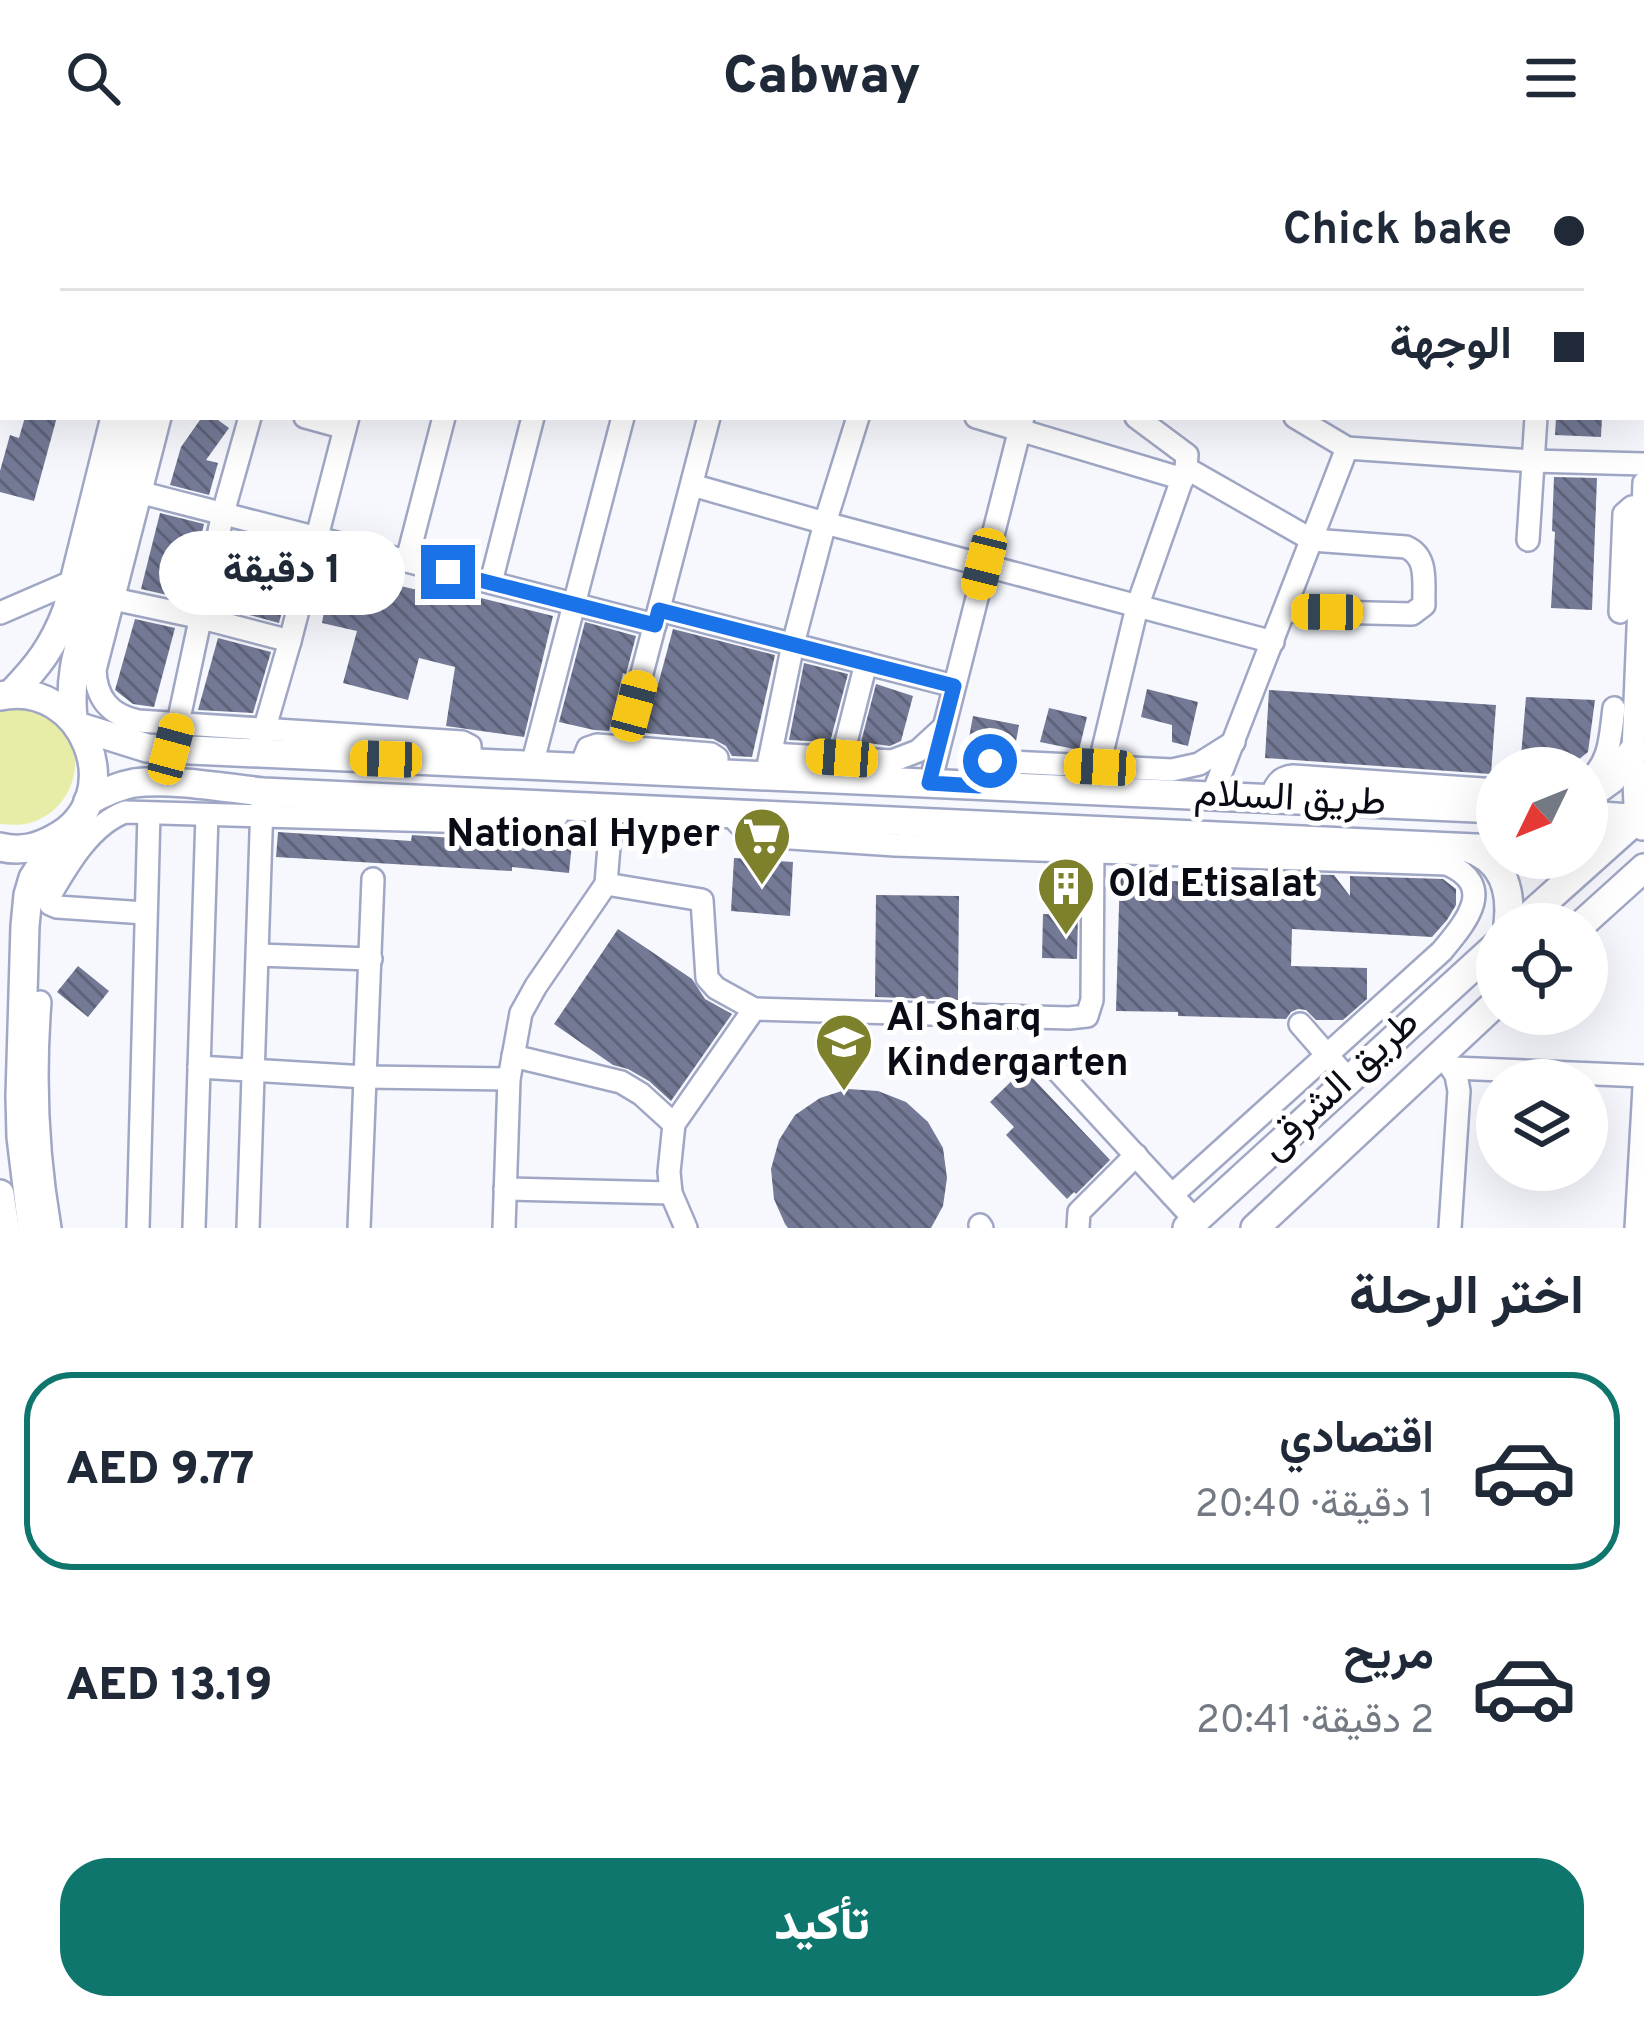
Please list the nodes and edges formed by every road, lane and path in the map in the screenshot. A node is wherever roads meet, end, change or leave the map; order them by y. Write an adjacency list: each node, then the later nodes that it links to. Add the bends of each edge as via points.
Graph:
1 (116, 420): 32 (main road)
2 (137, 420): 22 (main road)
3 (159, 420): 22 (street)
4 (249, 420): 24 (street)
5 (443, 420): 29 (street)
6 (532, 420): 31 (street)
7 (622, 420): 33 (street)
8 (704, 420): 21 (street)
9 (857, 420): 25 (street)
10 (1140, 420): 19 (street, via 1187,455)
11 (1300, 420): 16 (street)
12 (1342, 420): 16 (street)
13 (1535, 420): 17 (street)
14 (346, 423): 26 (street)
15 (1021, 423): 19 (street); 30 (street)
16 (1337, 443): 17 (street); 27 (street)
17 (1534, 461): 18 (street); 28 (street)
18 (1644, 464)
19 (1184, 474): 27 (street); 34 (street)
20 (1644, 483): 23 (street)
21 (692, 484): 25 (street); 39 (street)
22 (129, 490): 24 (street); 32 (main road)
23 (1643, 506): 36 (street, via 1624,514); 52 (street)
24 (224, 513): 26 (street); 38 (street)
25 (825, 523): 30 (street); 42 (street)
26 (317, 537): 29 (street); 40 (street)
27 (1312, 540): 35 (street); 35 (street, via 1413,550 1423,561 1424,605 1412,614)
28 (1528, 540)
29 (406, 560): 31 (street)
30 (984, 564): 34 (street); 44 (street)
31 (491, 582): 33 (street)
32 (94, 592): 37 (street); 38 (street); 45 (main road); 47 (main road, via 71,681); 49 (street, via 99,694 115,713)
33 (574, 604): 39 (street); 56 (street)
34 (1137, 607): 41 (street); 59 (street)
35 (1285, 611): 41 (street)
36 (1620, 612)
37 (0, 613)
38 (202, 618): 40 (street); 49 (street)
39 (657, 618): 42 (street); 54 (street)
40 (290, 641): 50 (street)
41 (1273, 642): 51 (street)
42 (793, 644): 43 (street); 57 (street)
43 (866, 663): 44 (street); 55 (street)
44 (954, 686): 48 (street)
45 (6, 695): 47 (main road, طريق السلام, via 34,696)
46 (1614, 707): 53 (street)
47 (76, 723): 49 (main road, طريق السلام, via 131,745); 64 (main road, via 91,750)
48 (944, 728): 58 (street); 61 (street)
49 (175, 736): 50 (main road, طريق السلام)
50 (261, 741): 56 (main road, طريق السلام)
51 (1234, 741): 59 (street, via 1186,768); 62 (street)
52 (1633, 751): 60 (main road); 70 (street)
53 (1608, 755)
54 (620, 758): 56 (main road, طريق السلام, via 580,768); 57 (main road, طريق السلام, via 716,774)
55 (842, 758): 57 (street); 58 (street)
56 (532, 765)
57 (768, 765): 58 (main road, طريق السلام)
58 (890, 771): 61 (main road, طريق السلام)
59 (1097, 779): 61 (main road, طريق السلام); 62 (main road, طريق السلام)
60 (1608, 781)
61 (929, 783)
62 (1212, 796): 63 (main road, طريق السلام)
63 (1476, 799)
64 (88, 801): 65 (main road, طريق السلام, via 151,782); 71 (main road)
65 (261, 805): 66 (main road, طريق السلام); 68 (street); 89 (street)
66 (612, 808): 72 (main road, طريق السلام, via 729,813 791,827); 83 (street)
67 (149, 813): 68 (street); 87 (street); 87 (street, via 110,818 49,897 57,907)
68 (207, 815): 101 (street)
69 (1608, 817): 70 (main road)
70 (1642, 821): 73 (main road)
71 (61, 836): 74 (main road, via 38,847); 97 (main road, via 28,895)
72 (1093, 841): 77 (main road, طريق السلام); 94 (street, via 1087,1016)
73 (1608, 843)
74 (0, 847)
75 (1464, 847): 76 (main road, طريق السلام); 77 (main road, طريق السلام); 84 (main road, via 1504,877)
76 (1476, 848)
77 (1404, 854): 88 (street, via 1460,870 1472,884 1470,918)
78 (1608, 854): 79 (main road)
79 (1644, 856)
80 (1639, 875): 86 (main road)
81 (373, 879): 90 (street)
82 (1566, 879): 85 (main road)
83 (606, 884): 94 (street, via 702,900 707,978); 99 (street, via 529,998)
84 (1509, 903)
85 (1542, 903)
86 (1606, 903)
87 (145, 913): 121 (street)
88 (1442, 951): 92 (street); 98 (street)
89 (258, 956): 90 (street); 103 (street)
90 (370, 959): 105 (street)
91 (1476, 962): 92 (main road, طريق الشرقى)
92 (1463, 973): 107 (main road, طريق الشرقى)
93 (40, 1002): 97 (street)
94 (754, 1009): 110 (street)
95 (1300, 1024): 98 (street)
96 (1476, 1027): 100 (main road, طريق الشرقى)
97 (29, 1033): 109 (main road); 111 (street)
98 (1326, 1054): 107 (street); 116 (street)
99 (513, 1056): 106 (street); 110 (street, via 621,1082)
100 (1447, 1061): 104 (street); 128 (main road, طريق الشرقى); 129 (street, via 1459,1091)
101 (199, 1067): 103 (street); 122 (street)
102 (1055, 1067): 112 (street)
103 (252, 1072): 105 (street); 123 (street)
104 (1644, 1076)
105 (366, 1077): 106 (street); 124 (street)
106 (509, 1079): 113 (street)
107 (1348, 1079): 117 (main road, طريق الشرقى)
108 (1644, 1087): 130 (street)
109 (10, 1097): 111 (main road)
110 (674, 1124): 114 (street)
111 (20, 1139): 119 (main road); 120 (street)
112 (1136, 1156): 116 (street); 127 (street, via 1078,1212)
113 (505, 1189): 114 (street); 125 (street)
114 (671, 1193): 126 (street)
115 (0, 1194): 118 (main road)
116 (1172, 1195): 117 (street)
117 (1191, 1224)
118 (5, 1228)
119 (32, 1228)
120 (50, 1228)
121 (138, 1228)
122 (194, 1228)
123 (248, 1228)
124 (359, 1228)
125 (504, 1228)
126 (686, 1228)
127 (1078, 1228)
128 (1255, 1228)
129 (1450, 1228)
130 (1636, 1228)

